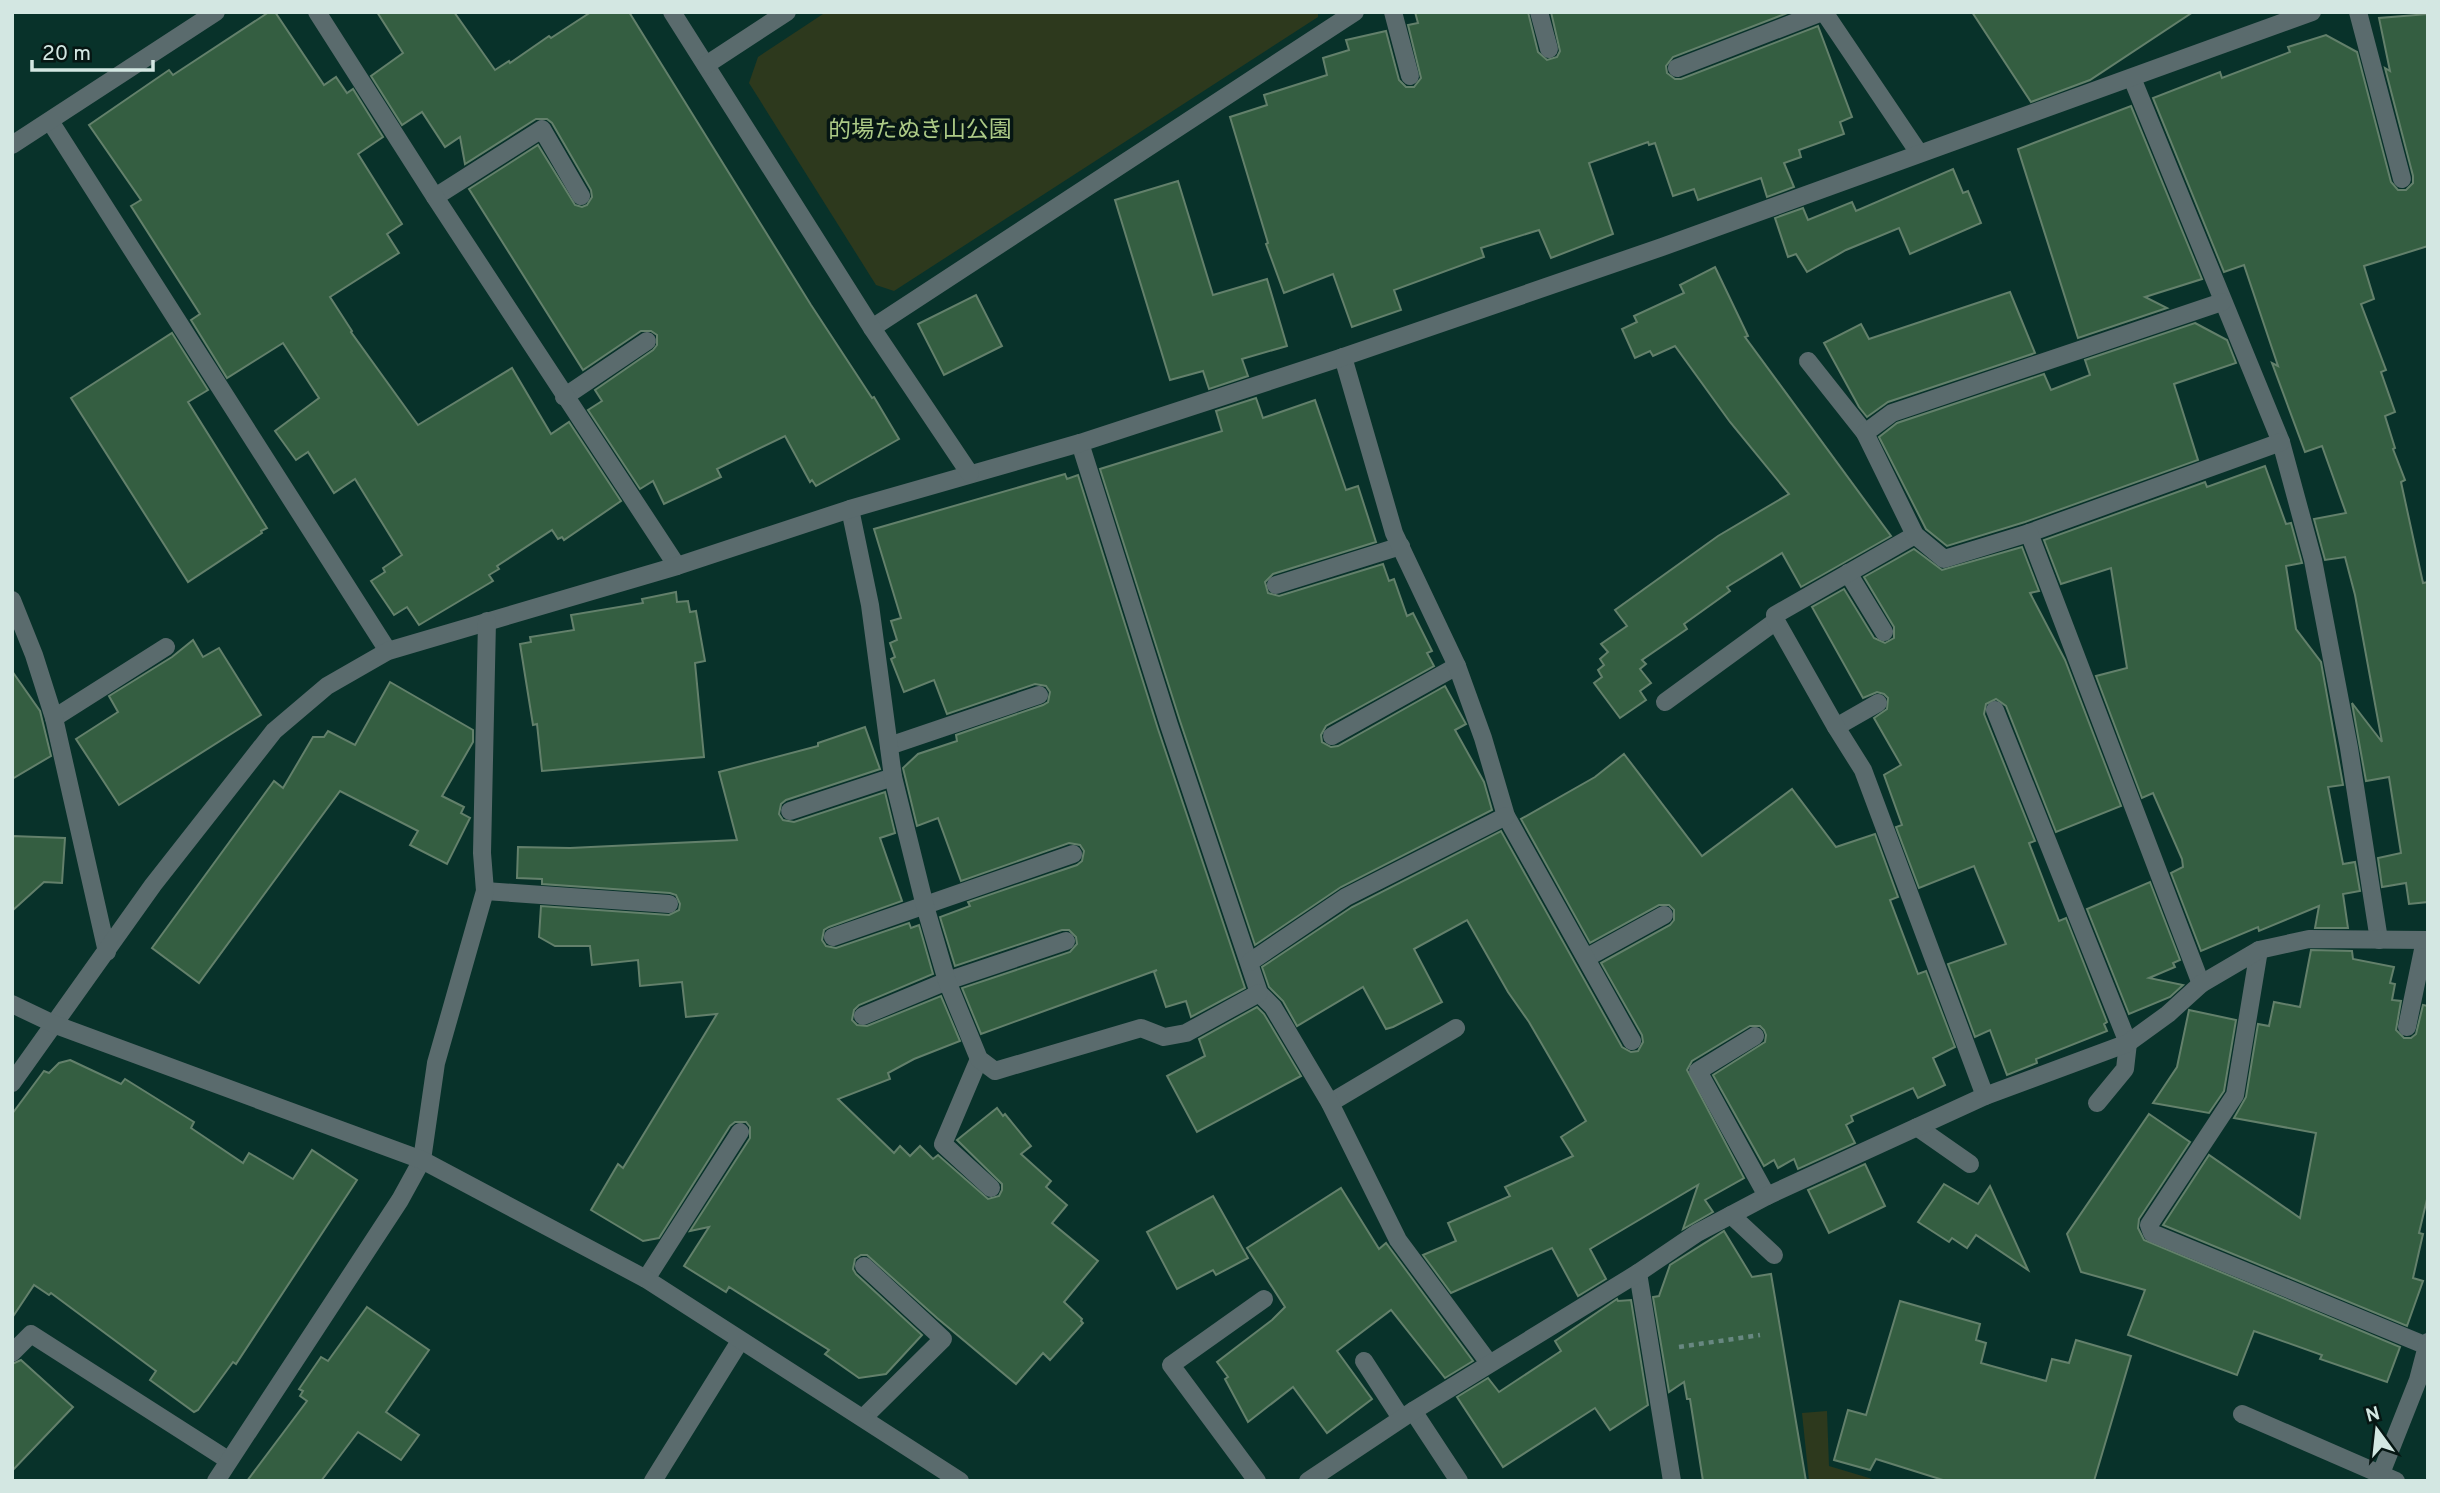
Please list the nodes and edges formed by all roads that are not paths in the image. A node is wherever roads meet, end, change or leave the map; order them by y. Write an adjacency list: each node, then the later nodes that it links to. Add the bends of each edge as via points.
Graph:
1 (216, 12): 16 (street)
2 (317, 12): 21 (street)
3 (672, 12): 12 (street)
4 (787, 12): 12 (street)
5 (1393, 12): 14 (street)
6 (1539, 12): 11 (street)
7 (2312, 12): 15 (street)
8 (2358, 12): 19 (street)
9 (1830, 14): 13 (street); 18 (street)
10 (1347, 15): 23 (street)
11 (1549, 50)
12 (706, 65): 23 (street)
13 (1677, 68)
14 (1410, 76)
15 (2132, 78): 18 (street); 22 (street)
16 (50, 121): 17 (street); 44 (street)
17 (12, 145)
18 (1919, 153): 25 (street)
19 (2402, 179)
20 (581, 196): 21 (street, via 542,129)
21 (435, 197): 27 (street)
22 (2222, 302): 28 (street, via 1892,413); 29 (street)
23 (872, 328): 31 (street)
24 (648, 341): 27 (street)
25 (1343, 357): 30 (street); 35 (street)
26 (1808, 361): 28 (street)
27 (565, 397): 36 (street)
28 (1865, 433): 34 (street)
29 (2281, 442): 33 (street); 63 (street, via 2313,560)
30 (1080, 443): 31 (street); 69 (street)
31 (970, 474): 32 (street)
32 (850, 509): 36 (street); 53 (street, via 870,605)
33 (2029, 533): 34 (street, via 1944,559); 71 (street)
34 (1915, 536): 37 (street)
35 (1401, 546): 38 (street); 45 (street)
36 (677, 566): 40 (street)
37 (1848, 573): 41 (street, via 1775,615); 42 (street)
38 (1276, 585)
39 (13, 605): 50 (street)
40 (487, 621): 44 (street); 58 (street)
41 (1776, 621): 47 (street); 51 (street)
42 (1884, 632)
43 (166, 647): 50 (street)
44 (388, 651): 67 (street, via 327,686 274,731 153,885)
45 (1457, 667): 52 (street); 56 (street)
46 (1039, 695): 53 (street)
47 (1665, 702)
48 (1878, 703): 51 (street)
49 (1995, 710): 80 (street)
50 (54, 718): 67 (street)
51 (1836, 727): 83 (street, via 1863,770)
52 (1332, 736)
53 (889, 746): 54 (street)
54 (893, 777): 55 (street); 60 (street)
55 (790, 811)
56 (1506, 816): 68 (street); 69 (street, via 1346,897)
57 (1073, 854): 60 (street)
58 (485, 891): 59 (street); 88 (street, via 436,1063)
59 (669, 904)
60 (925, 906): 62 (street); 70 (street)
61 (1664, 915): 68 (street)
62 (833, 937)
63 (2379, 940): 64 (street); 66 (street, via 2309,939)
64 (2427, 940): 76 (street)
65 (1066, 941): 70 (street)
66 (2259, 950): 71 (street); 99 (street, via 2235,1095 2148,1225 2152,1233)
67 (107, 952): 75 (street)
68 (1586, 958): 79 (street)
69 (1250, 962): 72 (street)
70 (947, 981): 74 (street); 81 (street)
71 (2201, 984): 80 (street)
72 (1259, 993): 81 (street, via 1186,1033 1164,1037 1141,1028 995,1071); 84 (street, via 1273,1007)
73 (12, 1004): 75 (street)
74 (863, 1016)
75 (56, 1025): 82 (street); 88 (street)
76 (2407, 1027)
77 (1456, 1028): 84 (street)
78 (1755, 1036): 91 (street, via 1698,1071)
79 (1632, 1041)
80 (2129, 1043): 83 (street); 85 (street, via 2125,1069)
81 (979, 1059): 90 (street, via 943,1144)
82 (12, 1083)
83 (1985, 1096): 86 (street)
84 (1330, 1103): 102 (street, via 1398,1240)
85 (2097, 1103)
86 (1917, 1128): 89 (street); 91 (street)
87 (740, 1132): 96 (street)
88 (422, 1160): 96 (street); 106 (street)
89 (1970, 1164)
90 (991, 1188)
91 (1767, 1196): 92 (street)
92 (1731, 1215): 93 (street); 95 (street)
93 (1774, 1255)
94 (864, 1266): 105 (street, via 943,1339)
95 (1638, 1273): 102 (street); 114 (street)
96 (646, 1279): 98 (street)
97 (1264, 1299): 111 (street, via 1171,1365)
98 (740, 1341): 105 (street); 109 (street)
99 (2427, 1344): 107 (street)
100 (12, 1353): 106 (street, via 31,1334)
101 (1364, 1361): 104 (street)
102 (1489, 1363): 104 (street)
103 (2242, 1414): 107 (street)
104 (1407, 1415): 112 (street); 113 (street)
105 (864, 1417): 110 (street)
106 (228, 1460): 108 (street)
107 (2385, 1479)
108 (216, 1481)
109 (653, 1481)
110 (960, 1481)
111 (1257, 1481)
112 (1308, 1481)
113 (1459, 1481)
114 (1672, 1481)

